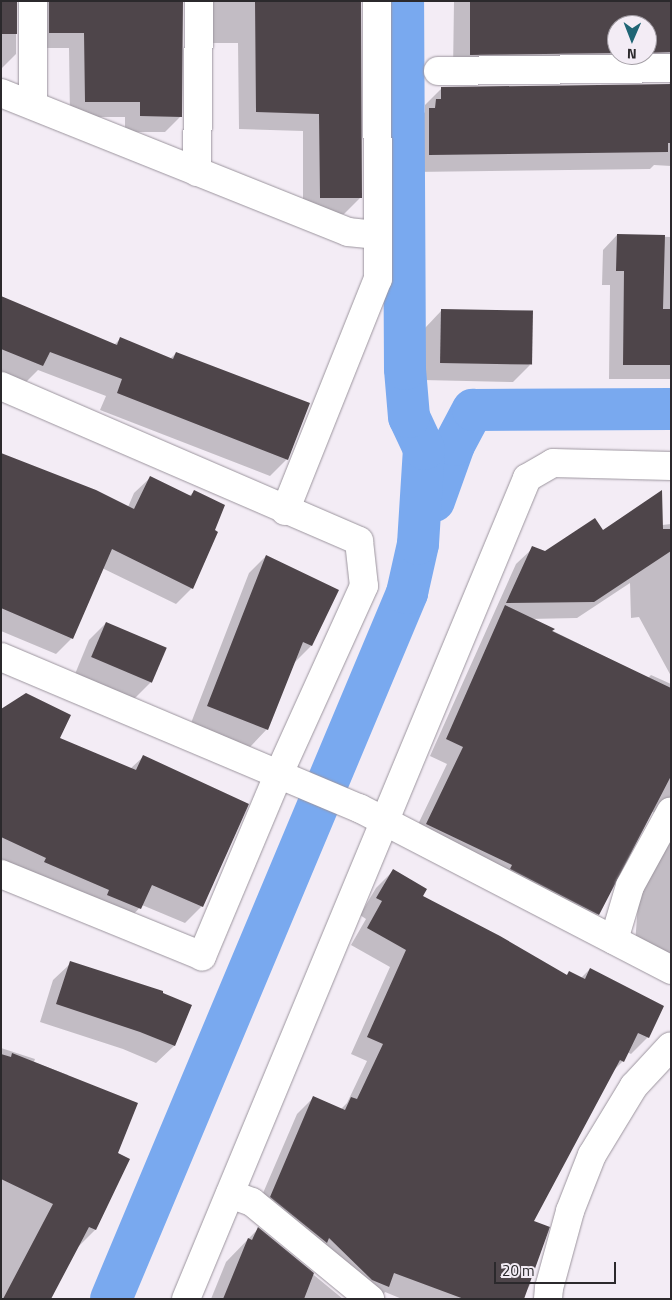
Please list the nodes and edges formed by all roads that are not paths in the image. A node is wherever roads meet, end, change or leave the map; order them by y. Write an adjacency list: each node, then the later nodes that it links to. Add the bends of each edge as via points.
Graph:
1 (33, 1): 7 (street)
2 (199, 1): 8 (street)
3 (377, 1): 9 (street)
4 (671, 68): 5 (street)
5 (438, 71)
6 (1, 93): 7 (street)
7 (33, 105): 8 (street)
8 (198, 172): 9 (street, via 348,232)
9 (378, 235): 12 (street, via 378,279)
10 (1, 386): 12 (street)
11 (671, 466): 16 (street, via 553,463 528,478)
12 (285, 511): 14 (street, via 359,541 364,586)
13 (1, 657): 14 (street)
14 (279, 773): 16 (street); 17 (street, via 202,956)
15 (671, 811): 18 (street, via 630,886)
16 (384, 821): 18 (street); 21 (street)
17 (1, 874)
18 (614, 940): 19 (street)
19 (671, 970)
20 (671, 1046): 24 (street, via 634,1086 592,1155 570,1211)
21 (230, 1194): 22 (street); 23 (street, via 252,1202)
22 (186, 1299)
23 (370, 1299)
24 (548, 1299)

